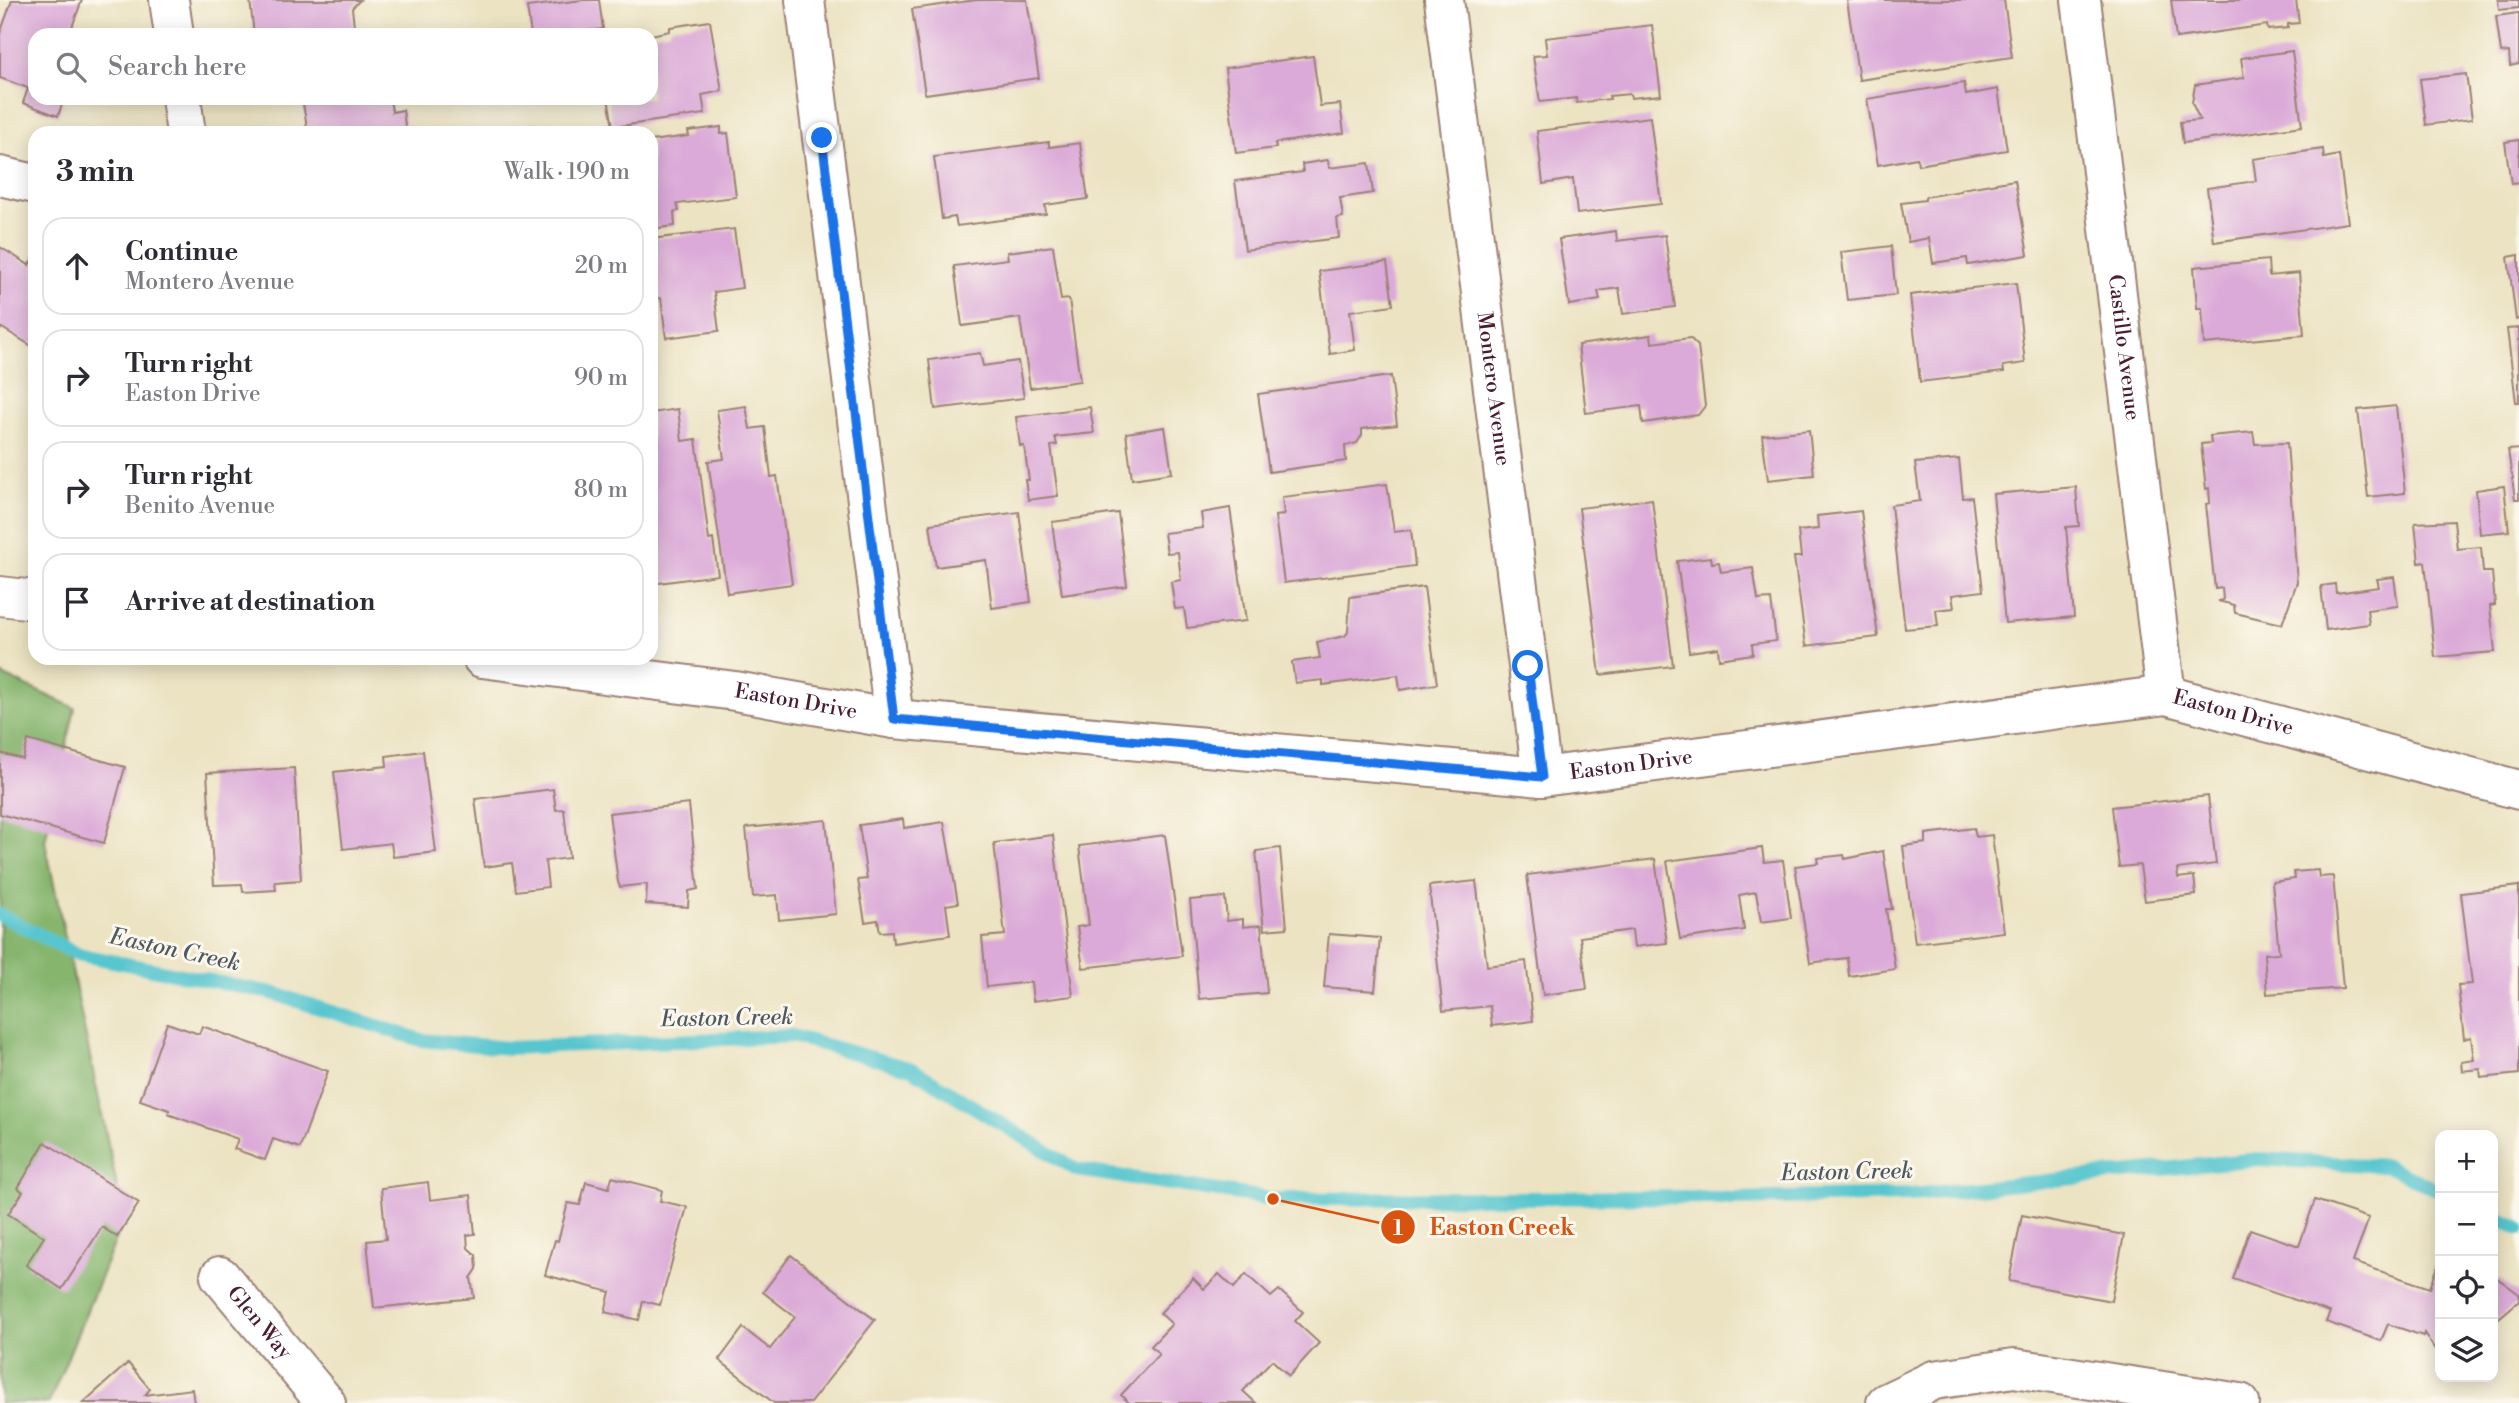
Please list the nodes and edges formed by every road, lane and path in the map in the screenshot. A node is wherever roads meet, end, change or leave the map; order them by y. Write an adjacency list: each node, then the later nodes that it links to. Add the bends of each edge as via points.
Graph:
1 (169, 0): 5 (street)
2 (805, 0): 14 (street)
3 (1444, 0): 15 (street, Montero Avenue)
4 (2081, 0): 13 (street, Castillo Avenue)
5 (173, 28)
6 (182, 105): 7 (street)
7 (185, 126)
8 (0, 176): 9 (street)
9 (28, 182)
10 (0, 596): 11 (street)
11 (28, 599)
12 (535, 665): 14 (street, Easton Drive, via 734,691)
13 (2166, 695): 15 (street, Easton Drive); 16 (street, Easton Drive)
14 (894, 719): 15 (street, Easton Drive)
15 (1542, 777)
16 (2519, 790)
17 (220, 1276): 18 (street, Glen Way)
18 (326, 1403)
19 (1886, 1403): 20 (street, via 1934,1380 2014,1368)
20 (2240, 1403)

